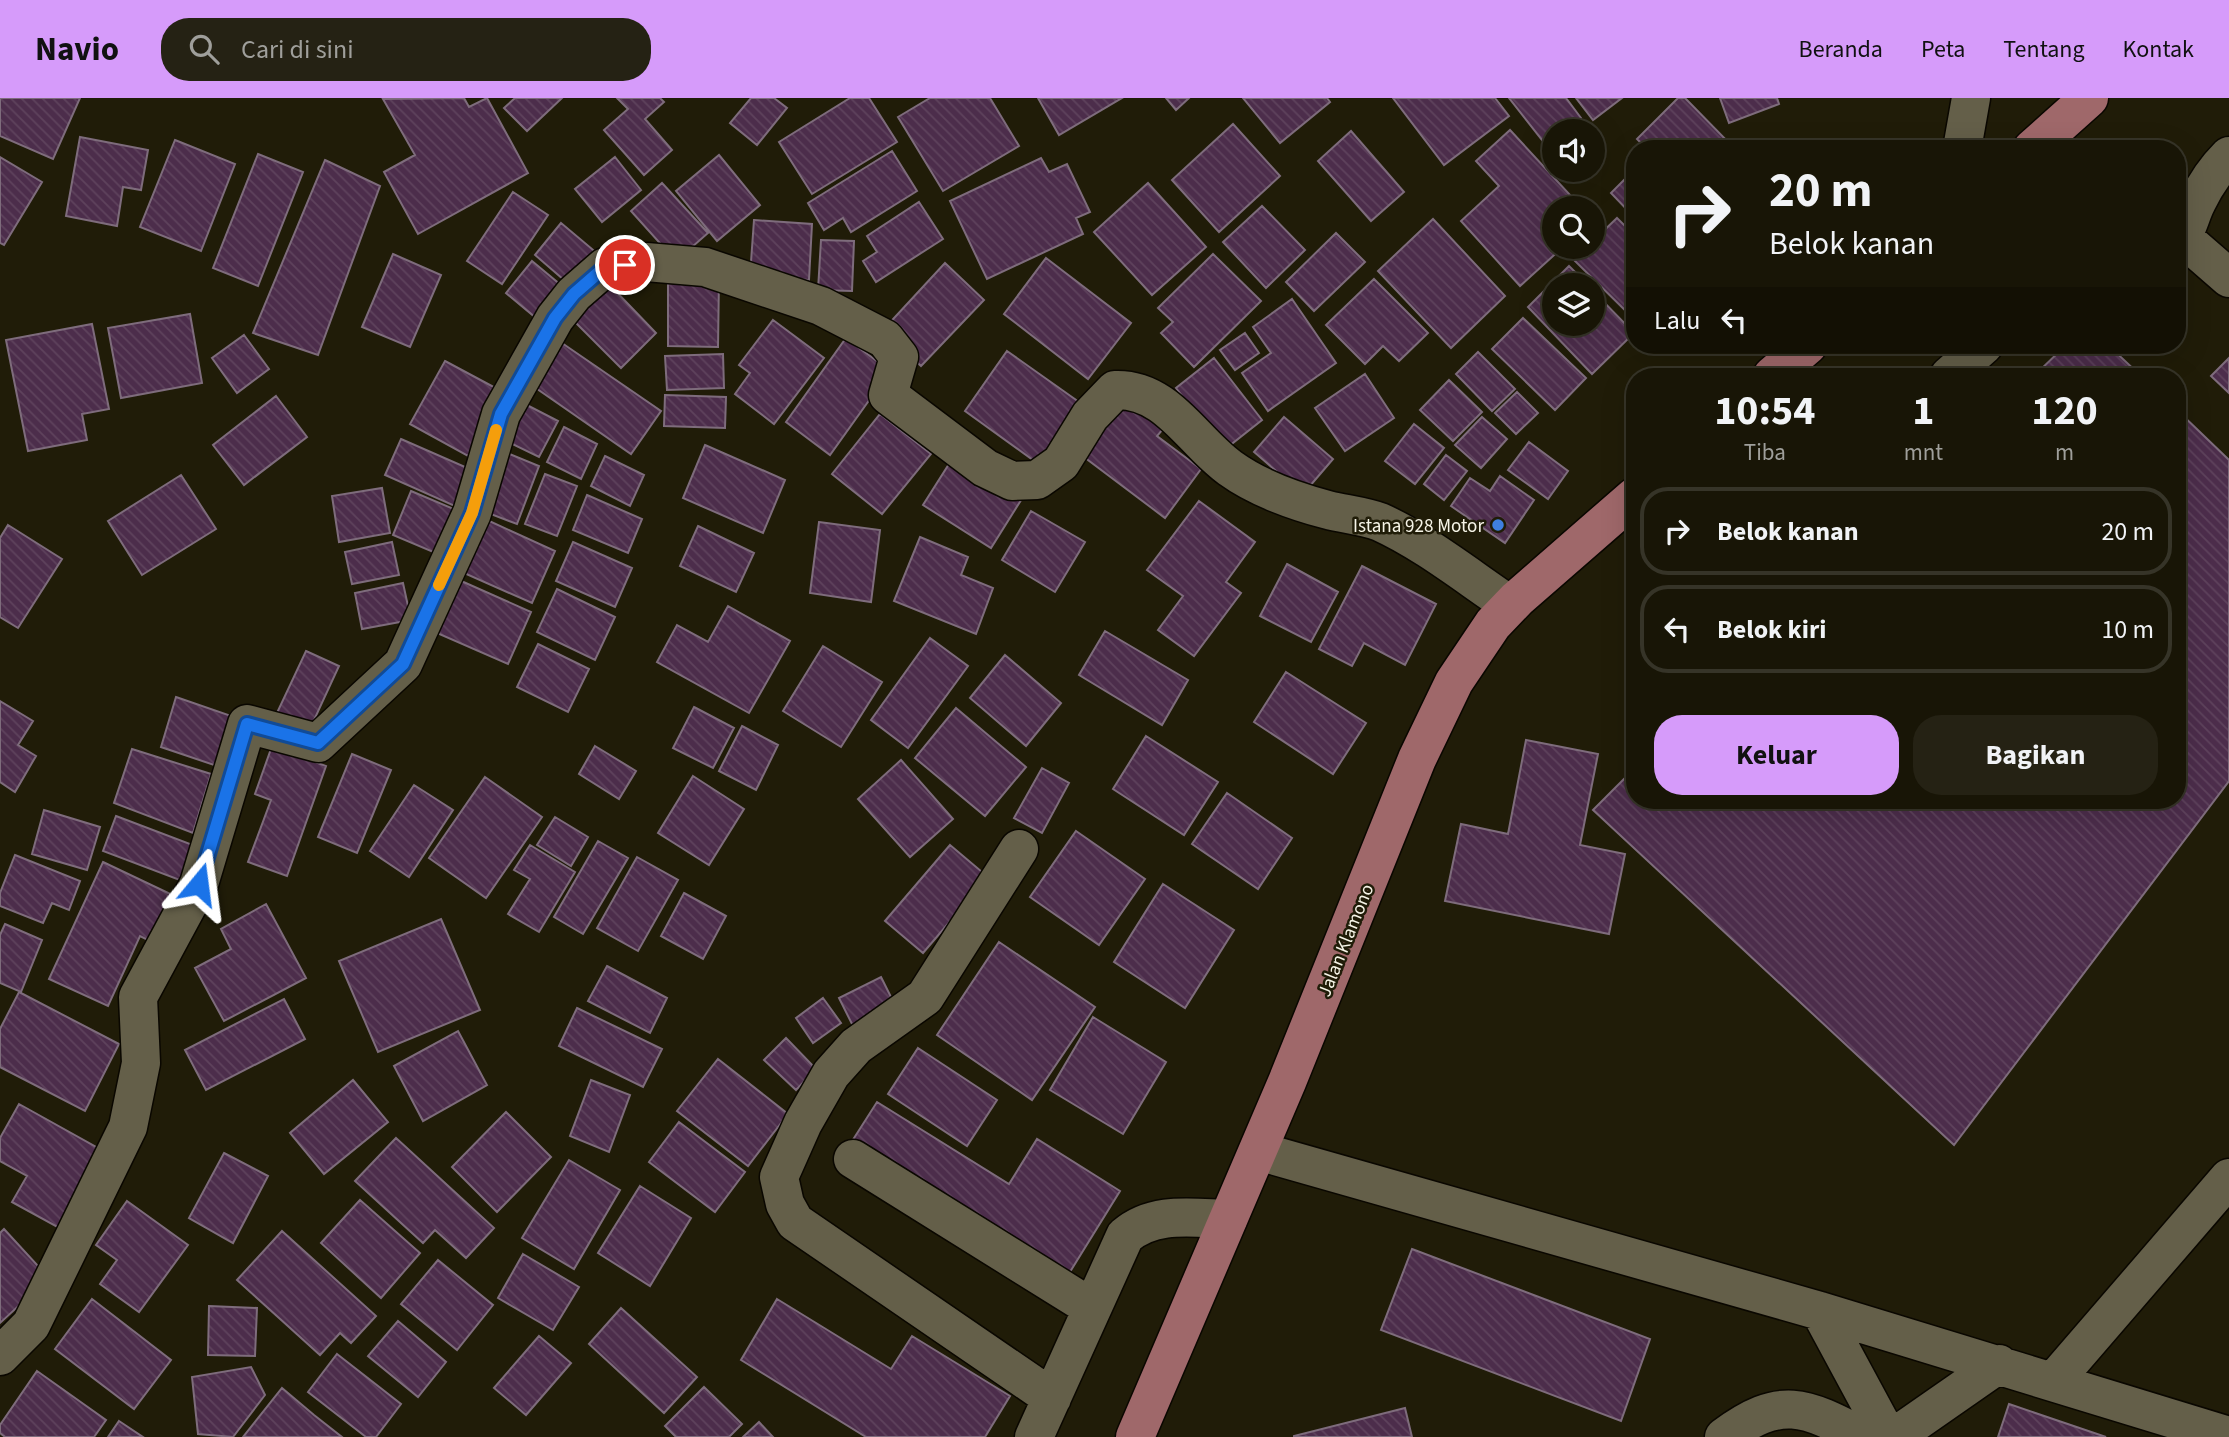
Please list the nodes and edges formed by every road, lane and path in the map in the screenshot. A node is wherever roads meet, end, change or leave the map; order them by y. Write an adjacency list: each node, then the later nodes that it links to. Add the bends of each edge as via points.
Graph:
1 (1971, 98): 3 (street)
2 (2089, 98): 4 (main road)
3 (1964, 140)
4 (2042, 140)
5 (2229, 156): 6 (street, via 2216,169)
6 (2186, 226)
7 (2186, 244): 8 (street)
8 (2229, 278)
9 (1798, 354): 11 (main road)
10 (1974, 354): 12 (street)
11 (1781, 368)
12 (1958, 368)
13 (1626, 504): 14 (main road, Jalan Klamono)
14 (1510, 605): 16 (main road, Jalan Klamono, via 1460,673 1417,759); 22 (street, via 1378,522 1258,485 1229,468 1171,412 1135,390 1115,390 1090,416 1061,463 1037,480 1012,481 985,468 888,395 899,357 874,333 821,306 705,267 646,262 605,267 555,318 501,414 472,513 403,664 318,743 247,724 199,884 138,997 141,1063 128,1127 31,1325)
15 (1020, 849): 25 (street, via 925,997 856,1046 831,1074 779,1177 795,1222)
16 (1258, 1151): 19 (main road, Jalan Klamono); 21 (street)
17 (853, 1159): 20 (street)
18 (2229, 1178): 24 (street)
19 (1228, 1219): 20 (street, via 1155,1219 1138,1225 1125,1236); 28 (main road, Jalan Klamono)
20 (1093, 1308): 25 (street)
21 (1820, 1311): 23 (street); 31 (street)
22 (0, 1356)
23 (1999, 1364): 24 (street); 32 (street)
24 (2053, 1382): 26 (street)
25 (1052, 1398): 27 (street)
26 (2229, 1436)
27 (1034, 1437)
28 (1135, 1437)
29 (1724, 1437): 30 (street, via 1747,1420 1789,1408 1820,1415)
30 (1863, 1437)
31 (1888, 1437)
32 (1894, 1437)

